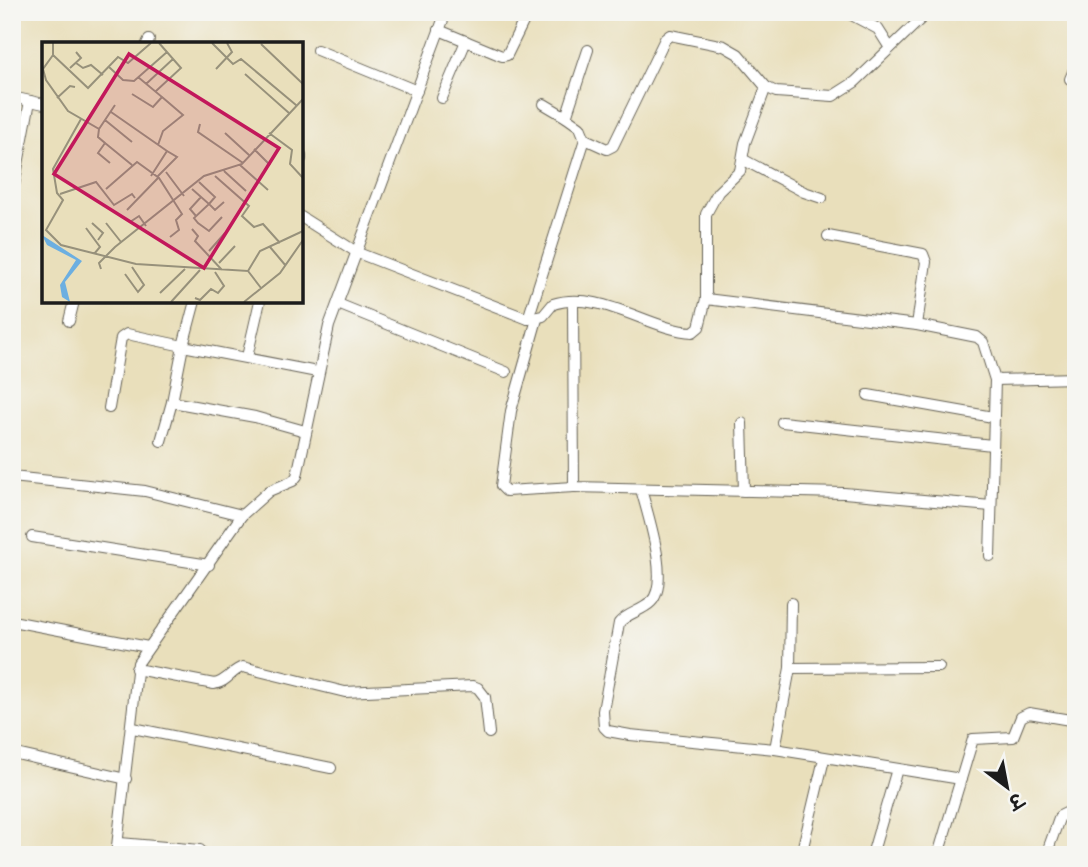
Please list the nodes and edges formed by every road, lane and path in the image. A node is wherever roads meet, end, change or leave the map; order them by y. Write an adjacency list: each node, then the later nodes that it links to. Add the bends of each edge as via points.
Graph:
1 (446, 12): 5 (street)
2 (528, 12): 6 (street, via 507,55)
3 (846, 12): 7 (street, via 878,29)
4 (928, 12): 7 (street)
5 (439, 30): 6 (street); 13 (street)
6 (466, 41): 15 (street)
7 (890, 48): 12 (street, via 833,96 791,95)
8 (317, 50): 13 (street)
9 (588, 50): 19 (street)
10 (1076, 65): 11 (street)
11 (1070, 79)
12 (766, 86): 20 (street, via 731,50 670,35 613,146 607,149); 21 (street, via 745,143)
13 (417, 91): 26 (street)
14 (12, 97): 16 (street)
15 (442, 98)
16 (30, 101): 17 (street); 22 (street)
17 (42, 104)
18 (544, 104): 19 (street)
19 (566, 117): 20 (street, via 580,127)
20 (585, 139): 33 (street)
21 (744, 160): 23 (street); 27 (street, via 706,214)
22 (12, 195)
23 (822, 198)
24 (303, 218): 26 (street)
25 (828, 236): 35 (street, via 926,256)
26 (358, 253): 32 (street); 33 (street)
27 (706, 299): 28 (street, via 699,327 689,332 598,304); 35 (street)
28 (573, 302): 33 (street, via 553,304); 52 (street)
29 (74, 303): 34 (street)
30 (194, 303): 36 (street)
31 (260, 303): 37 (street)
32 (338, 304): 38 (street); 39 (street)
33 (533, 319): 52 (street, via 511,411 502,486 506,491)
34 (69, 321)
35 (917, 325): 41 (street, via 977,337 983,342)
36 (183, 346): 37 (street); 43 (street); 44 (street, via 124,335)
37 (247, 357): 38 (street)
38 (317, 372): 48 (street)
39 (506, 372)
40 (1076, 378): 41 (street)
41 (995, 380): 45 (street)
42 (868, 395): 45 (street)
43 (172, 402): 48 (street); 49 (street)
44 (109, 408)
45 (993, 417): 50 (street)
46 (782, 422): 50 (street)
47 (742, 423): 54 (street)
48 (305, 431): 56 (street, via 293,481 269,491)
49 (161, 441)
50 (992, 445): 55 (street)
51 (12, 477): 56 (street, via 145,491)
52 (574, 487): 53 (street)
53 (641, 489): 54 (street); 69 (street, via 659,578 652,602 619,624 604,727 631,735)
54 (744, 491): 55 (street, via 844,493)
55 (991, 506): 58 (street)
56 (242, 515): 59 (street)
57 (32, 537): 59 (street)
58 (990, 556)
59 (209, 565): 62 (street)
60 (791, 603): 64 (street)
61 (12, 621): 62 (street)
62 (148, 647): 65 (street)
63 (939, 667): 64 (street)
64 (789, 668): 69 (street)
65 (136, 669): 67 (street); 68 (street, via 215,684 243,667 361,693 473,686 485,697)
66 (1076, 721): 75 (street, via 1029,713 1021,717 1013,737 973,739)
67 (133, 728): 72 (street); 74 (street)
68 (489, 733)
69 (775, 749): 71 (street)
70 (12, 753): 74 (street)
71 (824, 759): 73 (street); 80 (street)
72 (331, 768)
73 (897, 769): 75 (street); 81 (street)
74 (126, 779): 77 (street)
75 (961, 779): 82 (street)
76 (1076, 815): 83 (street, via 1060,816)
77 (120, 843): 78 (street); 79 (street)
78 (200, 850)
79 (116, 855)
80 (801, 855)
81 (872, 855)
82 (938, 855)
83 (1046, 855)

